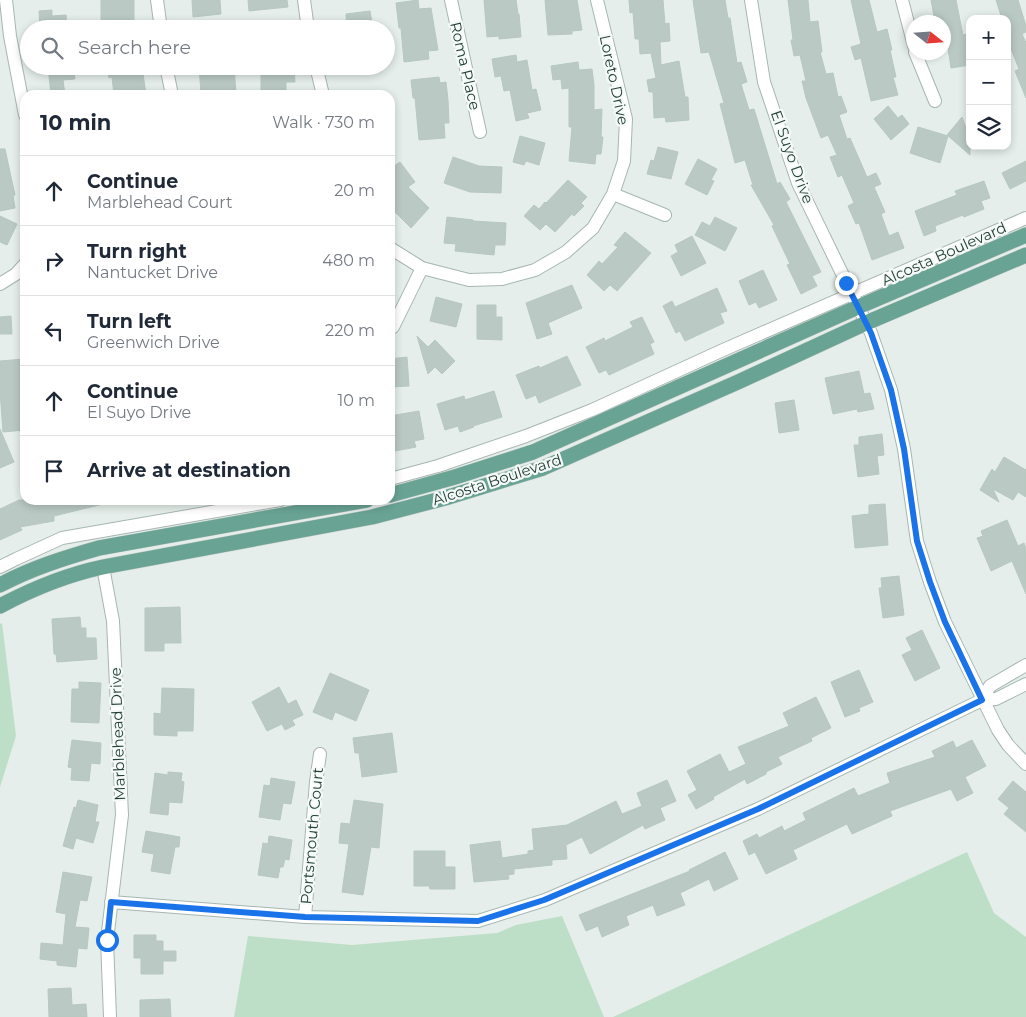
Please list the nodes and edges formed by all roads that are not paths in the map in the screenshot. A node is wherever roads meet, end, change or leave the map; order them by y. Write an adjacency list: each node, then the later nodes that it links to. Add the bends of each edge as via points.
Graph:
1 (6, 0): 14 (street)
2 (157, 0): 9 (street)
3 (304, 0): 10 (street)
4 (451, 0): 18 (street, Roma Place)
5 (597, 0): 19 (street, Loreto Drive, via 626,118 624,161)
6 (751, 0): 28 (street, El Suyo Drive, via 764,82 798,183)
7 (902, 0): 8 (street)
8 (906, 15)
9 (160, 20)
10 (307, 20)
11 (918, 60): 17 (street)
12 (168, 75): 15 (street)
13 (318, 75): 16 (street)
14 (20, 90)
15 (171, 90)
16 (322, 90)
17 (935, 101)
18 (480, 132)
19 (613, 194): 20 (street); 25 (street, Loreto Drive, via 593,228 566,252 535,270 502,279 469,280)
20 (665, 215)
21 (1026, 218): 28 (street, Alcosta Boulevard)
22 (1026, 235): 28 (main road, Alcosta Boulevard)
23 (395, 251): 25 (street, Loreto Drive)
24 (1026, 255): 30 (main road, Alcosta Boulevard)
25 (422, 268): 29 (street)
26 (20, 270): 27 (street)
27 (0, 284)
28 (855, 301): 30 (street, El Suyo Drive); 31 (street, Alcosta Boulevard, via 723,350 592,410 526,436); 32 (main road, Alcosta Boulevard, via 533,452)
29 (395, 322)
30 (866, 323): 36 (main road, Alcosta Boulevard, via 543,468 372,517); 44 (street, El Suyo Drive, via 891,390 904,449 917,541 945,622)
31 (395, 478)
32 (395, 493)
33 (251, 505): 39 (street, via 62,538)
34 (318, 505): 35 (main road)
35 (288, 508): 36 (street); 37 (main road)
36 (291, 532): 38 (main road, Alcosta Boulevard)
37 (99, 548): 38 (main road); 40 (main road, via 56,560)
38 (103, 566): 41 (main road, Alcosta Boulevard, via 30,590); 47 (street, Marblehead Drive, via 114,622 122,815)
39 (0, 567)
40 (0, 585)
41 (0, 606)
42 (1026, 665): 44 (street, via 990,686)
43 (1026, 684): 44 (street, via 996,699)
44 (982, 700): 46 (street, El Suyo Drive, via 1003,738); 48 (street, via 758,809 544,900 478,921)
45 (320, 754): 48 (street, Portsmouth Court)
46 (1026, 764)
47 (111, 902): 48 (street); 49 (street, Marblehead Drive, via 107,940)
48 (305, 917)
49 (110, 1017)

